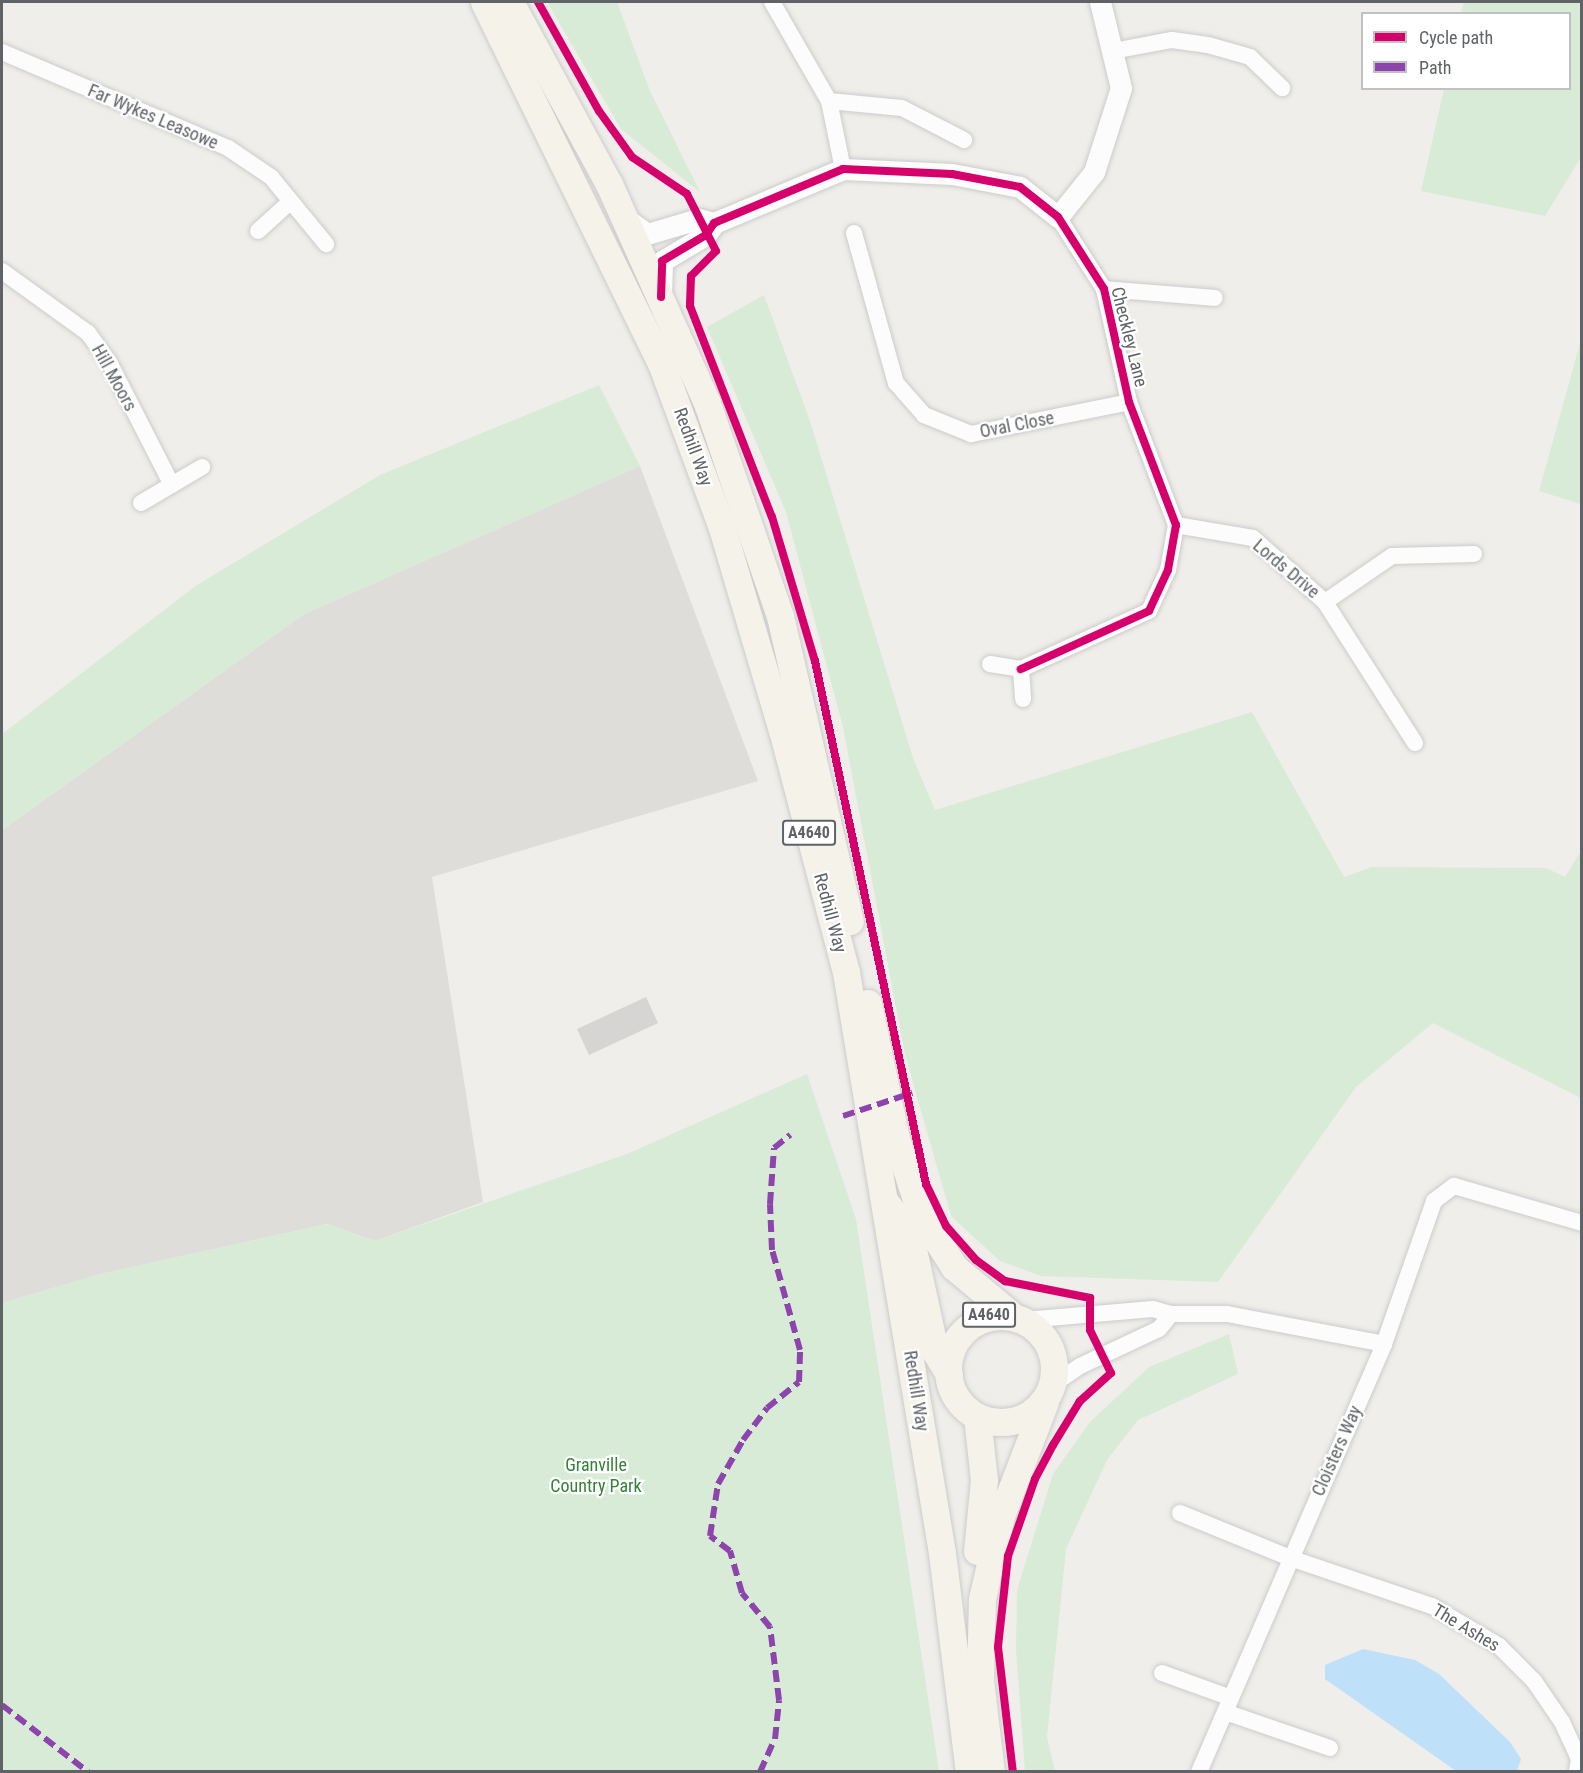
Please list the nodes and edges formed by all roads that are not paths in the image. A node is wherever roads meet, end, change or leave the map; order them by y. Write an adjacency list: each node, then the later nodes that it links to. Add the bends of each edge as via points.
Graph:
1 (484, 2): 33 (main road, Redhill Way / A4640, via 662,363 722,528 846,972)
2 (510, 2): 12 (main road, Redhill Way / A4640)
3 (772, 2): 8 (street)
4 (1100, 2): 6 (street)
5 (2, 51): 11 (street, Far Wykes Leasowe, via 228,148 271,177)
6 (1113, 51): 7 (street, via 1172,40 1208,45 1250,57); 13 (street, via 1121,88 1094,172)
7 (1282, 88)
8 (829, 101): 9 (street, via 902,108); 10 (street)
9 (964, 140)
10 (843, 169): 13 (street, Checkley Lane, via 952,174 1020,187); 14 (street, Checkley Lane)
11 (290, 202): 15 (street); 17 (street, Far Wykes Leasowe)
12 (624, 216): 14 (street, Checkley Lane, via 647,234 698,219); 20 (main road, Redhill Way / A4640)
13 (1058, 218): 19 (street, Checkley Lane)
14 (714, 223): 20 (street, Checkley Lane, via 706,235 662,261)
15 (258, 231)
16 (854, 234): 22 (street, Oval Close, via 896,383 924,415 971,434)
17 (326, 244)
18 (2, 272): 24 (street, Hill Moors, via 88,333 109,362)
19 (1104, 289): 21 (street); 22 (street, Checkley Lane)
20 (662, 297): 36 (main road, Redhill Way / A4640, via 707,403 780,615 896,1136 913,1194 954,1267)
21 (1215, 298)
22 (1129, 402): 26 (street, Checkley Lane)
23 (202, 467): 24 (street)
24 (172, 485): 25 (street)
25 (141, 503)
26 (1176, 525): 28 (street, Lords Drive, via 1253,538); 30 (street, via 1168,570 1149,611)
27 (1474, 554): 28 (street, Lords Drive, via 1392,556)
28 (1325, 602): 32 (street, Lords Drive)
29 (990, 664): 30 (street)
30 (1021, 669): 31 (street)
31 (1023, 699)
32 (1415, 743)
33 (883, 1199): 38 (main road, A4640, via 910,1235 935,1351); 45 (main road, Redhill Way / A4640, via 942,1553)
34 (1581, 1223): 37 (street, Cloisters Way, via 1454,1186 1434,1201)
35 (1171, 1314): 36 (street, via 1153,1309); 37 (street, via 1227,1314); 39 (street, via 1159,1329 1080,1366)
36 (1017, 1317): 38 (main road, A4640, via 983,1316 967,1327 954,1345); 39 (main road, A4640, via 1048,1349)
37 (1384, 1344): 42 (street, Cloisters Way)
38 (949, 1374): 40 (main road, A4640, via 956,1398)
39 (1049, 1394): 40 (main road, via 1014,1423); 49 (main road, A4640, via 1001,1516 982,1599 980,1680)
40 (977, 1417): 45 (main road, A4640, via 984,1480 969,1626 970,1688)
41 (1180, 1513): 42 (street)
42 (1290, 1558): 44 (street, Cloisters Way); 47 (street, The Ashes, via 1432,1606 1499,1646 1534,1681 1562,1722)
43 (1162, 1673): 44 (street)
44 (1228, 1705): 46 (street); 50 (street, Cloisters Way)
45 (963, 1715): 48 (main road, Redhill Way / A4640)
46 (1330, 1748)
47 (1579, 1763)
48 (969, 1772)
49 (991, 1772)
50 (1199, 1772)

